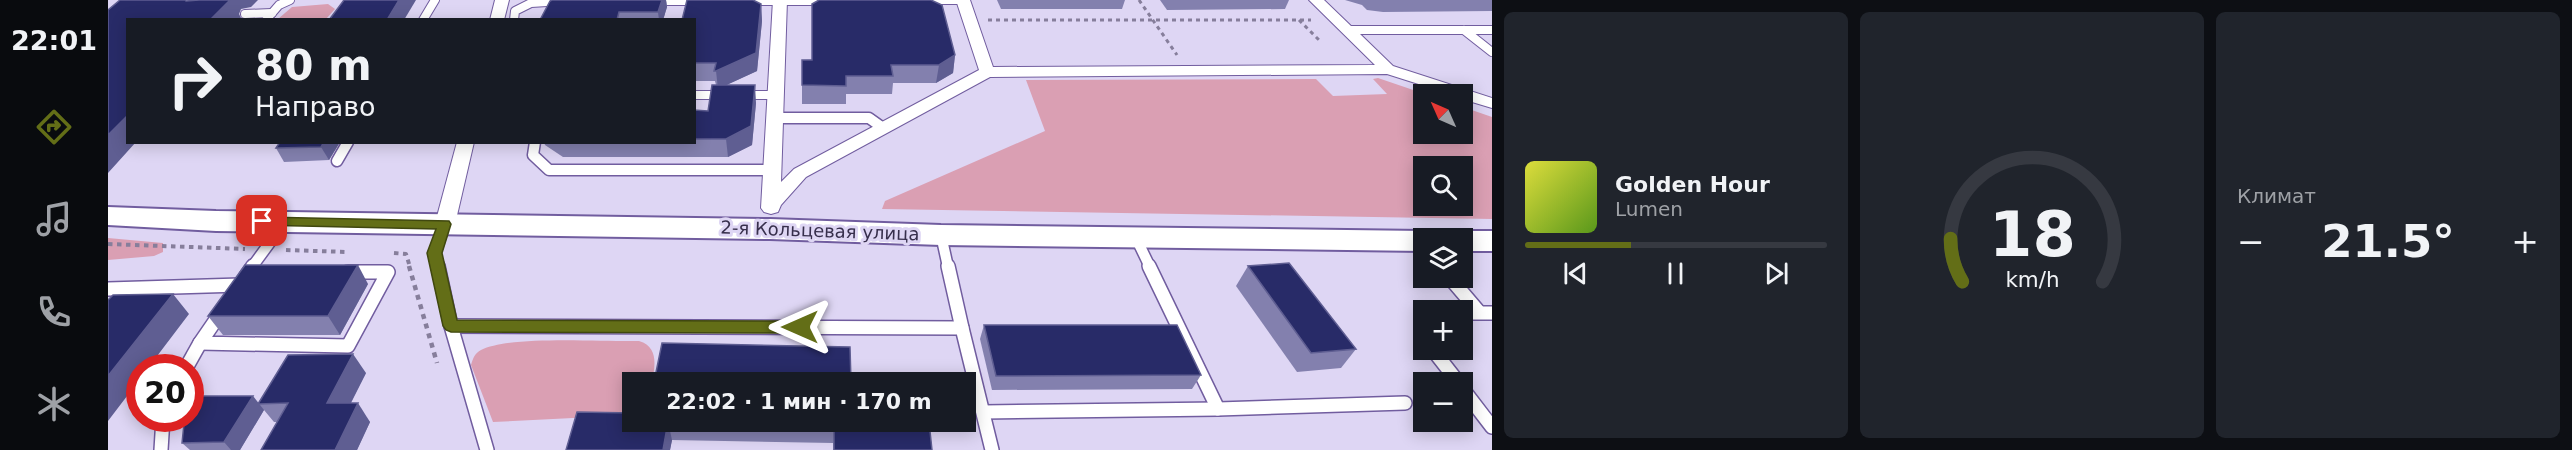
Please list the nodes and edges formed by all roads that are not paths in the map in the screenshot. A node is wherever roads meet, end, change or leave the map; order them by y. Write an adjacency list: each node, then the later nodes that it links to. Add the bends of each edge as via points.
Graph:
1 (290, 0): 14 (lane)
2 (435, 0): 15 (lane)
3 (502, 0): 16 (street)
4 (780, 0): 5 (lane); 12 (lane); 25 (street)
5 (837, 0)
6 (906, 0): 7 (lane)
7 (963, 0): 23 (street)
8 (1316, 0): 18 (street)
9 (570, 1): 17 (lane, via 525,4 515,11)
10 (640, 1): 11 (lane)
11 (710, 1)
12 (733, 1)
13 (245, 14): 14 (lane)
14 (269, 16)
15 (424, 18)
16 (498, 18)
17 (514, 18)
18 (1348, 30): 19 (street); 22 (street)
19 (1464, 30): 20 (street); 21 (lane)
20 (1492, 30)
21 (1492, 52)
22 (1388, 69): 23 (street); 26 (street)
23 (987, 72): 28 (street)
24 (696, 95): 25 (lane)
25 (776, 95): 27 (street)
26 (1492, 103)
27 (775, 118): 28 (lane, via 869,118); 33 (street)
28 (884, 128): 35 (street, via 800,173)
29 (347, 144): 32 (lane)
30 (465, 144): 39 (street)
31 (535, 144): 33 (lane, via 533,155 549,170)
32 (338, 161)
33 (772, 170): 35 (street)
34 (108, 216): 36 (main road, 2-я Кольцевая улица)
35 (771, 216): 39 (main road, 2-я Кольцевая улица); 40 (main road, 2-я Кольцевая улица)
36 (216, 221): 37 (main road, 2-я Кольцевая улица); 38 (main road, 2-я Кольцевая улица)
37 (285, 222): 39 (main road, 2-я Кольцевая улица); 49 (lane, via 265,249 255,272)
38 (108, 224)
39 (445, 224): 52 (lane, via 435,253)
40 (941, 235): 41 (main road, 2-я Кольцевая улица); 53 (lane)
41 (1136, 238): 44 (main road, 2-я Кольцевая улица); 60 (lane)
42 (1473, 241): 43 (main road)
43 (1492, 241)
44 (1413, 243)
45 (330, 272): 54 (lane, via 388,272 348,346)
46 (137, 288): 48 (lane); 49 (lane); 50 (lane)
47 (1460, 288): 51 (lane)
48 (108, 289)
49 (233, 295): 54 (lane)
50 (122, 304)
51 (1486, 313)
52 (451, 326): 53 (lane); 65 (lane)
53 (962, 328): 61 (lane)
54 (200, 343): 55 (lane)
55 (194, 354)
56 (1441, 360): 57 (lane)
57 (1450, 372)
58 (1473, 402): 62 (lane)
59 (1405, 403): 60 (lane)
60 (1218, 409): 61 (lane)
61 (984, 412): 66 (lane)
62 (1492, 427)
63 (162, 432): 64 (lane)
64 (161, 450)
65 (488, 450)
66 (992, 450)

